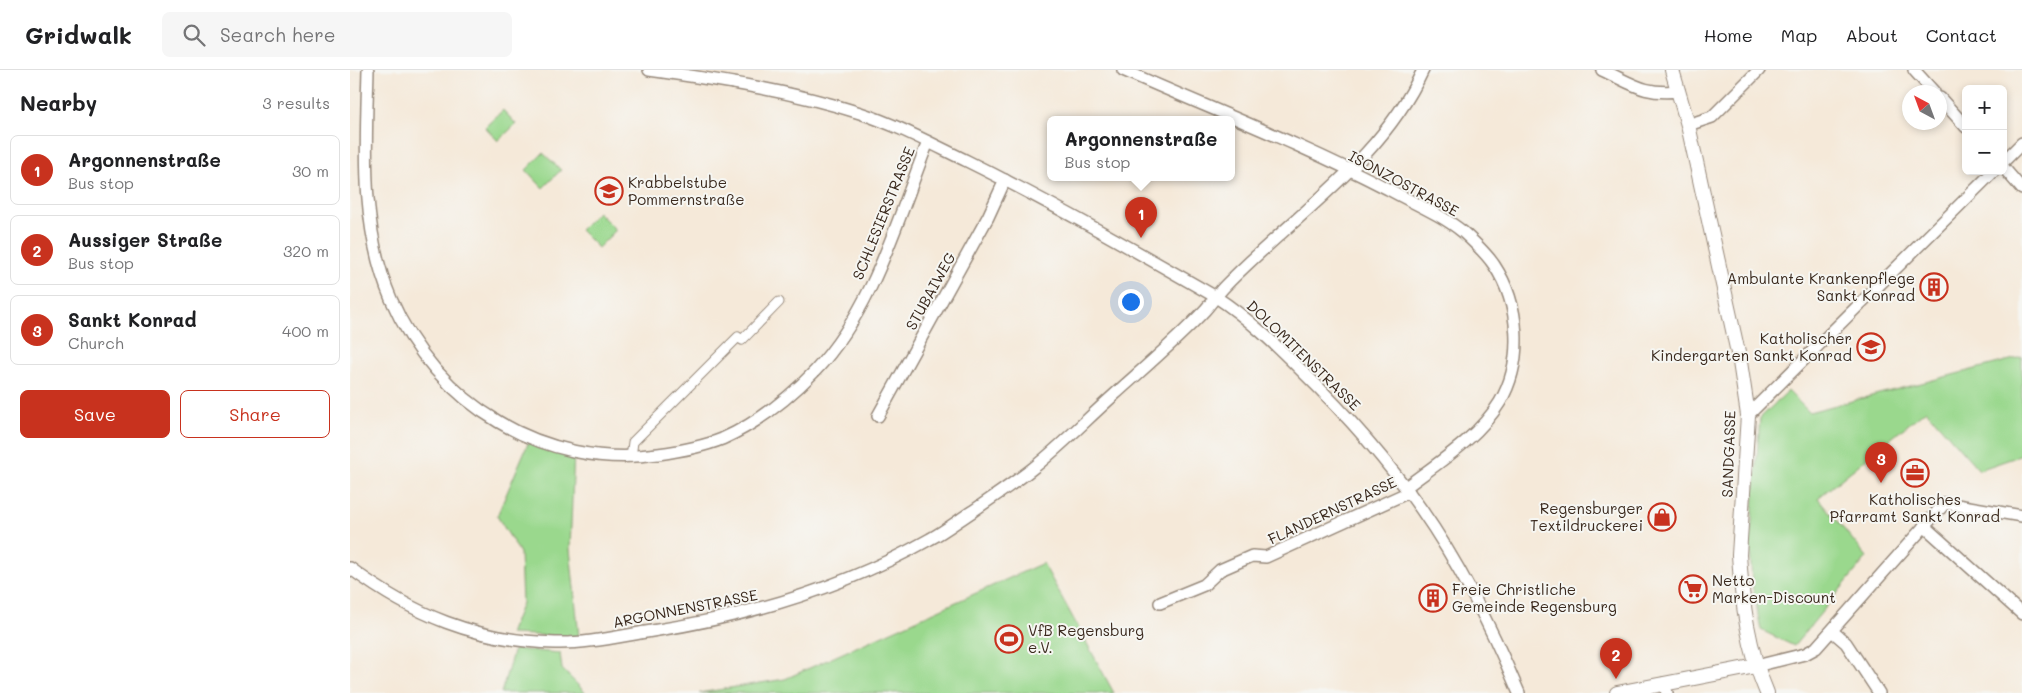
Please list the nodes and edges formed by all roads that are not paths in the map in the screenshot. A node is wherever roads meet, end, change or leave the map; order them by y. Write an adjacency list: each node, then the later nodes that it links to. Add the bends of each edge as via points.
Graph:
1 (368, 70): 28 (street, SCHLESIERSTRASSE, via 366,174 374,240 391,299 419,348 457,392 498,422 545,444 579,454)
2 (649, 70): 16 (street, DOLOMITENSTRASSE, via 743,84 810,99 877,119)
3 (1123, 70): 12 (street, ISONZOSTRASSE)
4 (1423, 70): 19 (street, ARGONNENSTRASSE, via 1414,91)
5 (1602, 70): 10 (street, via 1646,91)
6 (1672, 70): 10 (street, SANDGASSE)
7 (1760, 70): 15 (street, via 1712,118)
8 (1914, 70): 9 (street)
9 (1928, 85)
10 (1679, 91): 15 (street, SANDGASSE)
11 (1947, 106): 14 (street)
12 (1228, 116)
13 (1235, 119): 19 (street, ISONZOSTRASSE)
14 (1962, 123)
15 (1688, 126): 26 (street, SANDGASSE, via 1740,362)
16 (928, 142): 22 (street, DOLOMITENSTRASSE); 28 (street, SCHLESIERSTRASSE, via 883,261 859,309 815,370 755,422 721,439 678,452)
17 (2022, 143): 18 (street)
18 (2007, 158)
19 (1352, 170): 24 (street, ARGONNENSTRASSE); 29 (street, ISONZOSTRASSE, via 1463,232 1494,265 1515,322 1512,369 1500,401 1474,435)
20 (2007, 172): 23 (street)
21 (1990, 175): 26 (street)
22 (1006, 180): 24 (street, DOLOMITENSTRASSE); 27 (street, STUBAIWEG)
23 (2022, 189)
24 (1216, 297): 29 (street, DOLOMITENSTRASSE, via 1249,321 1332,401); 32 (street, ARGONNENSTRASSE, via 1032,469 930,539 819,590 764,608 699,623 611,637 556,643 501,638 442,622 412,609)
25 (779, 302): 28 (street, via 742,340 738,337 632,442)
26 (1748, 415): 36 (street, SANDGASSE, via 1739,554 1747,633)
27 (878, 416)
28 (631, 457)
29 (1407, 490): 33 (street, FLANDERNSTRASSE, via 1266,557 1252,556 1220,570 1204,584); 38 (street, DOLOMITENSTRASSE, via 1432,525 1478,603)
30 (2022, 516): 31 (street, via 1945,503)
31 (1924, 526): 34 (street); 35 (street)
32 (350, 568)
33 (1160, 603)
34 (2022, 614)
35 (1832, 631): 36 (street, via 1816,648 1805,654); 41 (street, via 1846,643)
36 (1756, 666): 37 (street); 40 (street, SANDGASSE)
37 (1665, 688): 39 (street)
38 (1518, 693)
39 (1617, 693)
40 (1767, 693)
41 (1879, 693)

